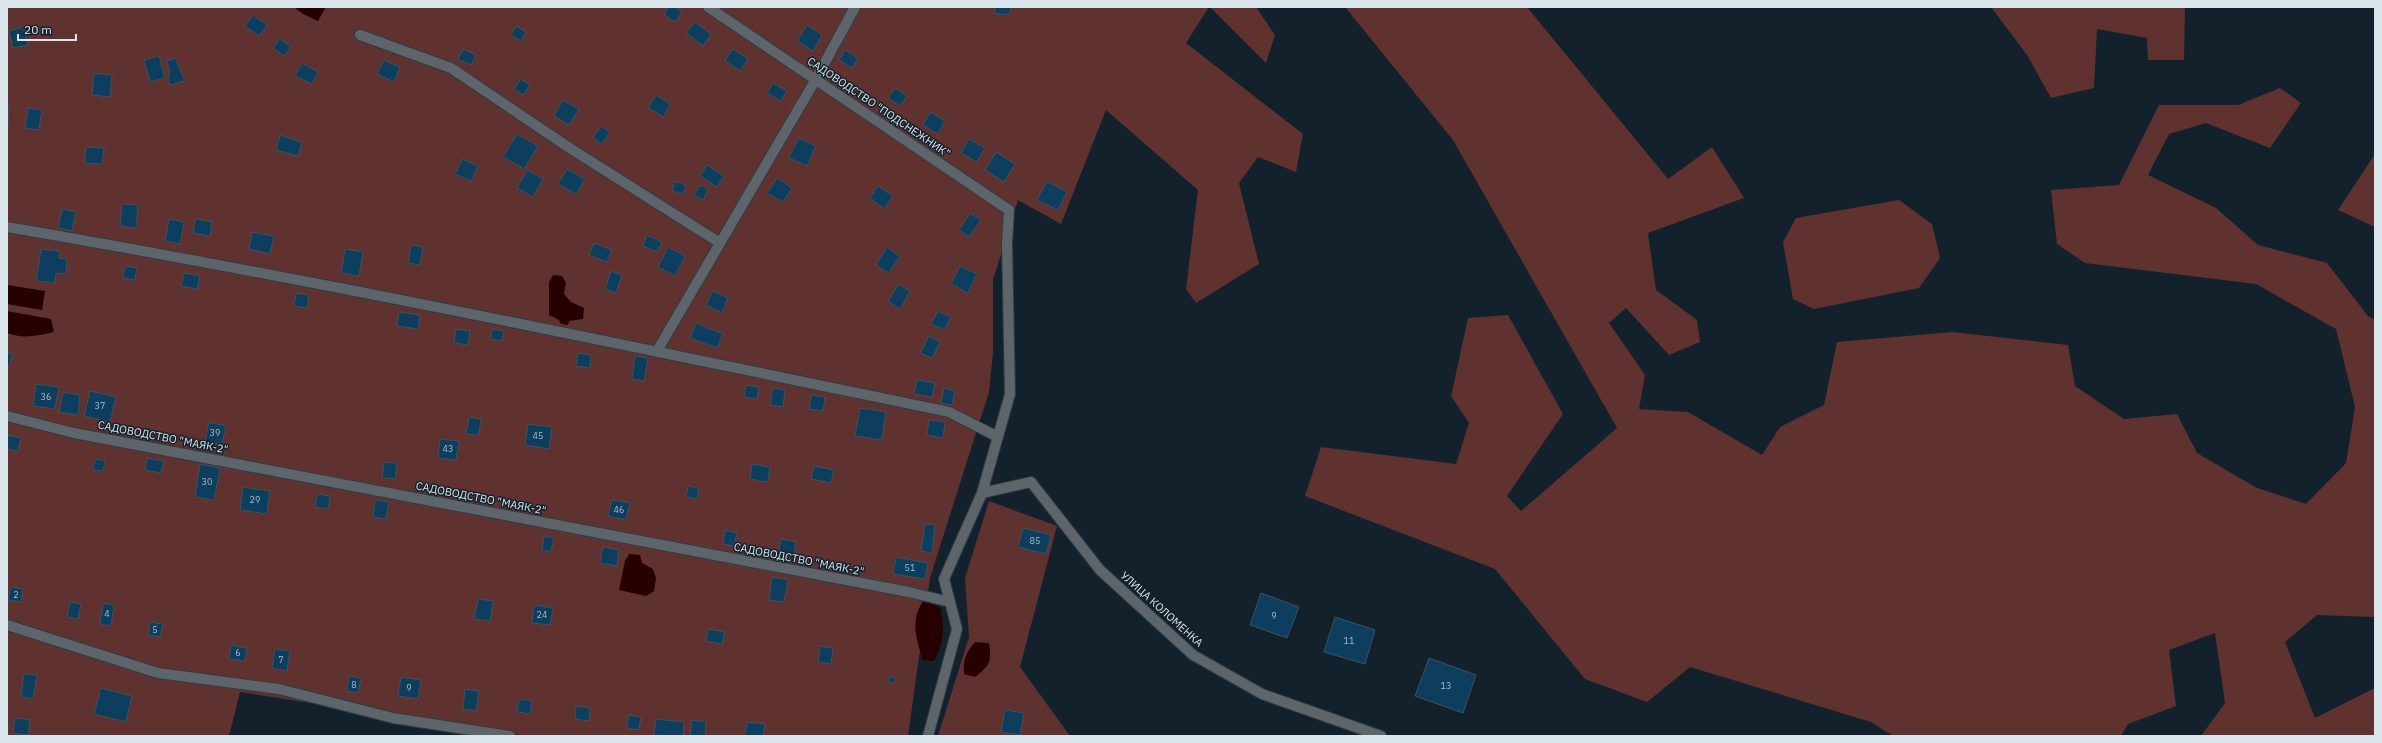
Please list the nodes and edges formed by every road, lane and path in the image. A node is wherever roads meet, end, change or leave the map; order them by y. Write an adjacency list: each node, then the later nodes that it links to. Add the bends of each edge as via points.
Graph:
1 (708, 7): 4 (street, САДОВОДСТВО "ПОДСНЕЖНИК")
2 (856, 7): 4 (street)
3 (360, 35): 6 (street, via 451,68 568,147)
4 (816, 79): 6 (street); 9 (street, САДОВОДСТВО "ПОДСНЕЖНИК", via 1009,210 1007,243 1010,394)
5 (7, 227): 7 (street, via 164,254)
6 (720, 243): 7 (street)
7 (657, 352): 9 (street, via 949,412)
8 (7, 416): 11 (street, САДОВОДСТВО "МАЯК-2", via 74,433 909,592)
9 (998, 438): 10 (street)
10 (982, 493): 11 (street, via 944,579); 15 (street, УЛИЦА КОЛОМЕНКА, via 1031,482 1100,570 1193,655 1262,694)
11 (950, 602): 14 (street, via 957,629)
12 (7, 625): 13 (street, via 158,673 279,689 393,718)
13 (510, 736)
14 (928, 736)
15 (1380, 736)

